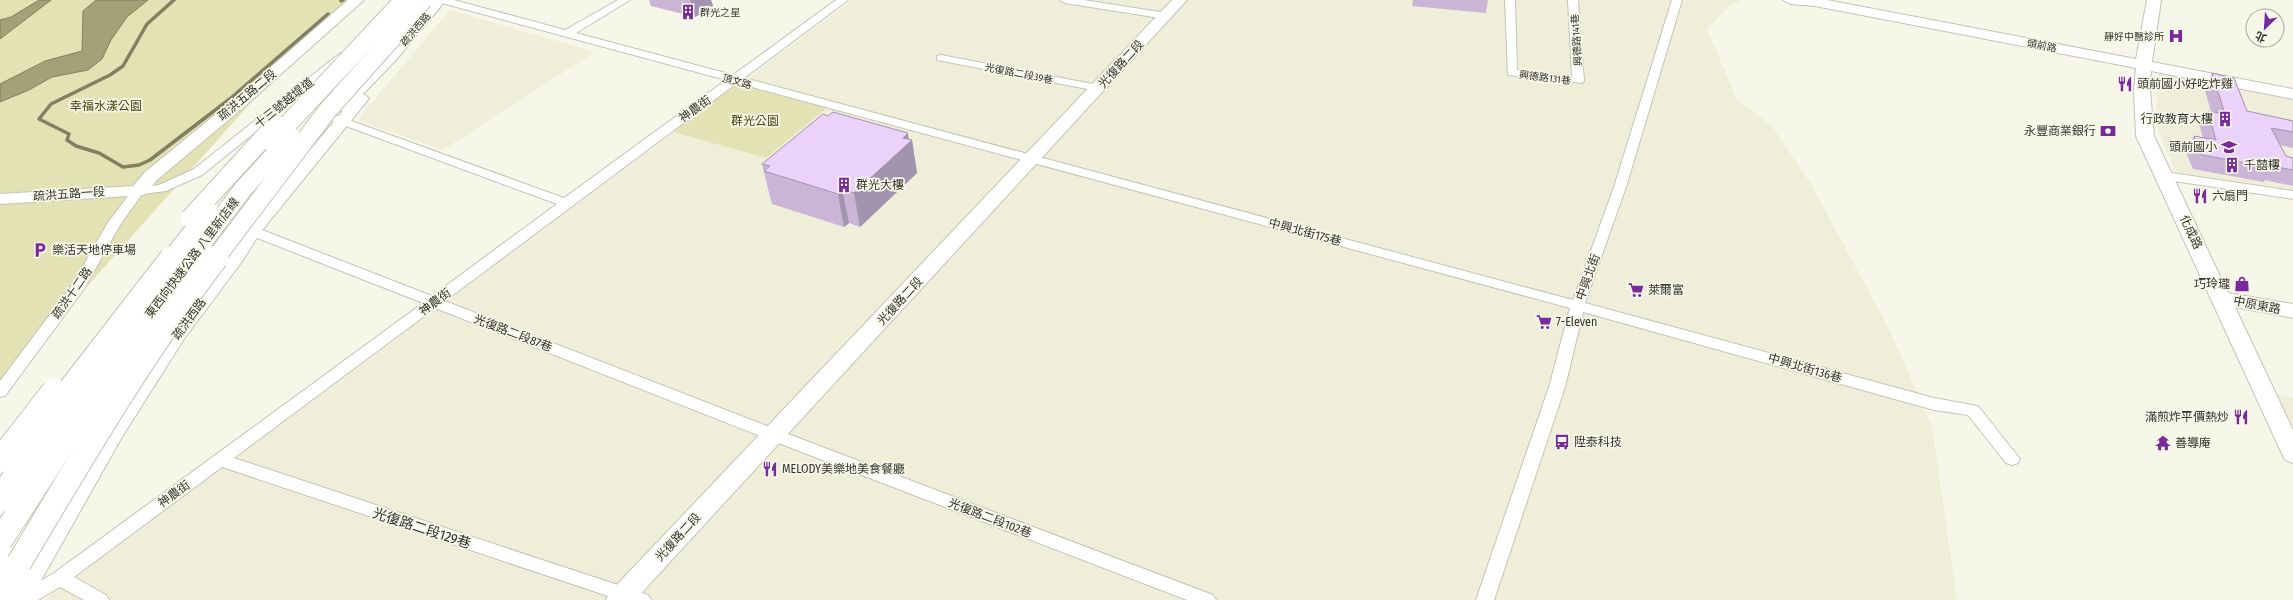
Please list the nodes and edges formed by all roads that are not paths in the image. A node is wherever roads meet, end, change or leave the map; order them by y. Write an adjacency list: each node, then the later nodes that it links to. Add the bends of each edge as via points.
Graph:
1 (357, 0): 29 (street, 疏洪五路二段, via 151,176)
2 (391, 0): 30 (highway, bridge)
3 (404, 0): 45 (highway, 東西向快速公路 八里新店線, bridge, via 265,148 182,243 72,387)
4 (416, 0): 47 (highway, 東西向快速公路 八里新店線, bridge, via 236,198 102,381)
5 (423, 0): 29 (street, 十三號越堤道, via 398,11 198,172 162,188); 48 (highway, bridge, via 396,35 327,111 188,294)
6 (441, 0): 18 (street, 頂文路); 26 (street, 疏洪西路)
7 (625, 0): 18 (street)
8 (843, 0): 21 (street, 神農街)
9 (1065, 0): 17 (street)
10 (1180, 0): 17 (street, 光復路二段)
11 (1510, 0): 22 (street, 興德路131巷, via 1512,73)
12 (1573, 0): 22 (street, 興德路141巷)
13 (1677, 0): 37 (street, 中興北街, via 1620,187)
14 (1790, 0): 20 (street, 頭前路, via 1815,2)
15 (1848, 0): 20 (street, 頭前路)
16 (2154, 0): 20 (street, 化成路, via 2145,47)
17 (1166, 16): 24 (street, 光復路二段)
18 (566, 34): 21 (street, 頂文路)
19 (941, 58): 24 (street, 光復路二段39巷)
20 (2145, 61): 23 (street, 頭前路); 25 (street, 頭前路); 28 (street, 化成路, via 2142,90 2145,136)
21 (735, 80): 27 (street, 頂文路); 33 (street, 神農街)
22 (1578, 81)
23 (2293, 85)
24 (1098, 88): 27 (street, 光復路二段)
25 (2293, 94)
26 (338, 119): 33 (street); 34 (street, 疏洪西路); 48 (street, 疏洪西路, via 270,179 177,298 72,450)
27 (1032, 159): 37 (street, 中興北街175巷); 40 (street, 光復路二段)
28 (2165, 176): 31 (street); 35 (street, 化成路)
29 (138, 191): 32 (street, 疏洪五路一段); 39 (street, 疏洪十二路, via 114,224 80,286)
30 (214, 192): 43 (highway, bridge, via 130,292); 46 (highway, bridge, via 178,255 104,356)
31 (2293, 195)
32 (0, 199)
33 (566, 203): 36 (street, 神農街)
34 (252, 231): 36 (street, 光復路二段87巷); 52 (street, 疏洪西路, via 177,334 114,431)
35 (2222, 298): 38 (street, 中原東路); 41 (street, 化成路)
36 (434, 302): 40 (street, 光復路二段87巷); 44 (street, 神農街)
37 (1578, 304): 42 (street, 中興北街136巷, via 1934,404 1973,410); 56 (street, 中興北街, via 1557,387)
38 (2293, 311)
39 (0, 392)
40 (774, 435): 50 (street, 光復路二段); 55 (street, 光復路二段102巷)
41 (2293, 454)
42 (2012, 459)
43 (0, 460)
44 (220, 460): 49 (street, 神農街); 50 (street, 光復路二段129巷)
45 (0, 500)
46 (0, 516)
47 (0, 541)
48 (9, 568): 51 (highway)
49 (60, 578): 53 (street, 神農街); 54 (street)
50 (628, 598)
51 (0, 600)
52 (17, 600)
53 (23, 600)
54 (100, 600)
55 (1207, 600)
56 (1485, 600)

